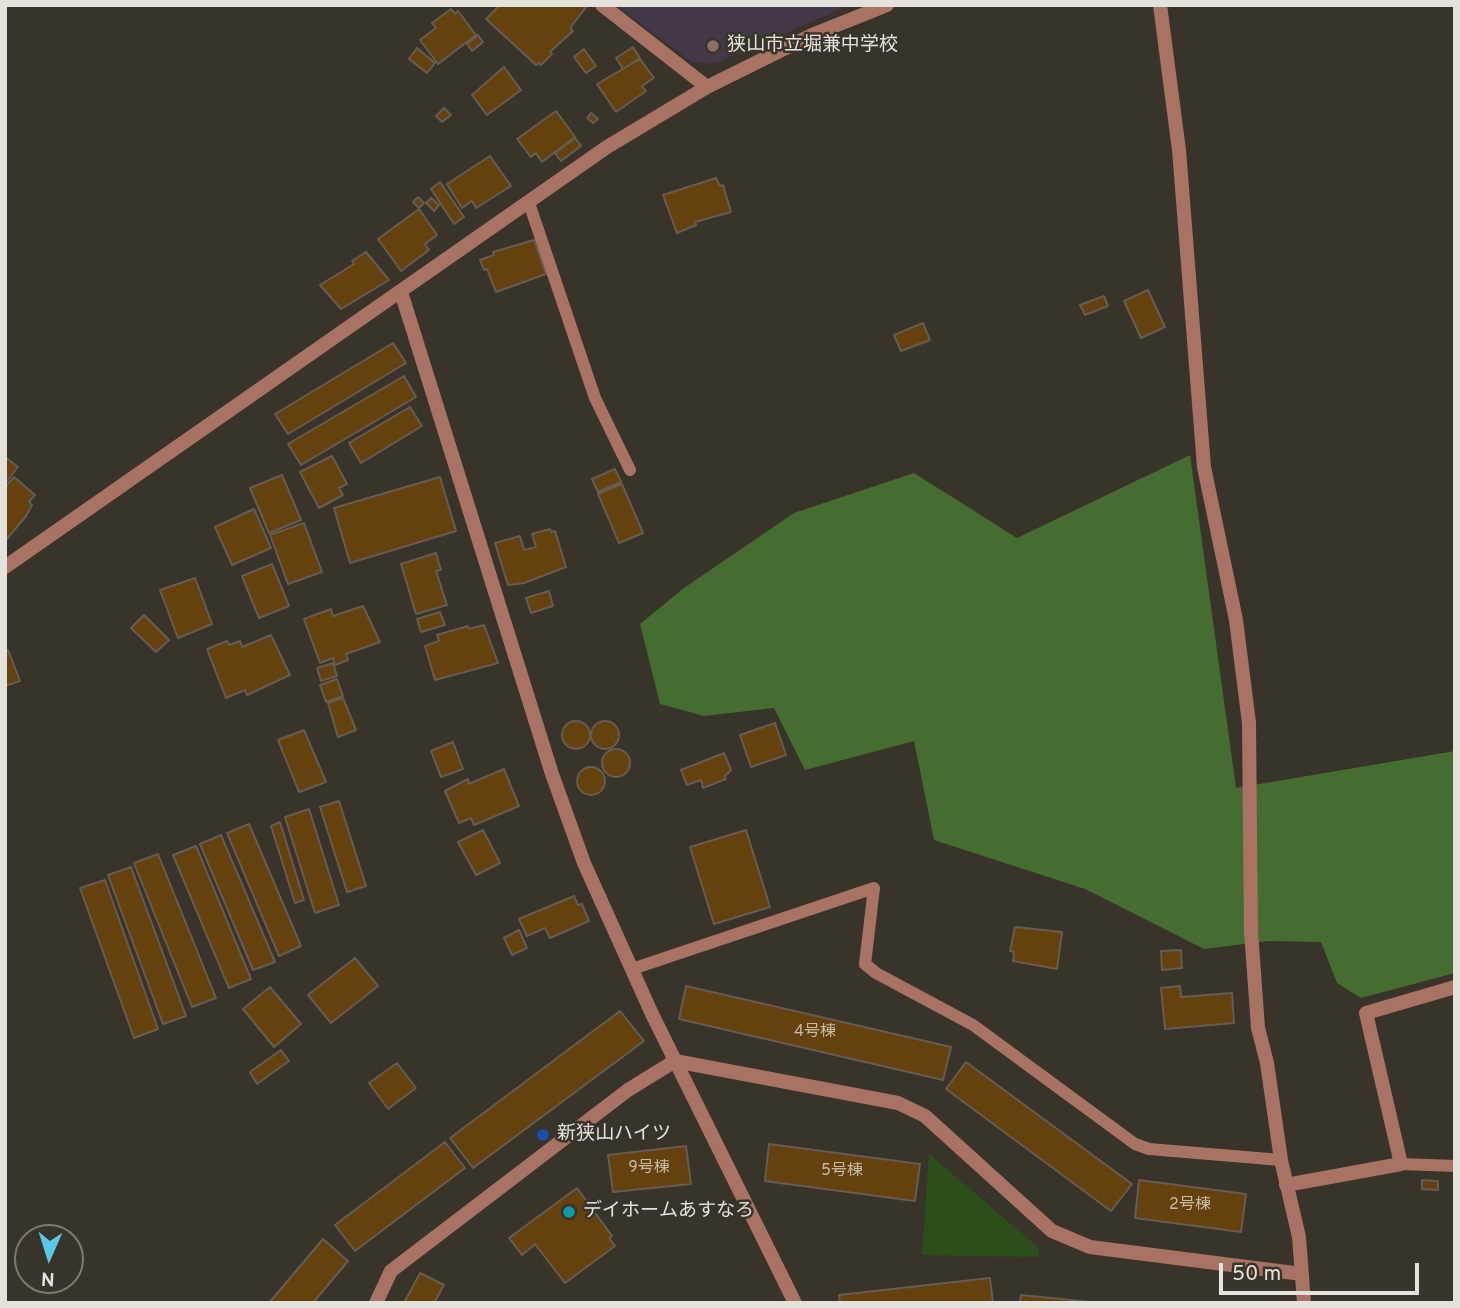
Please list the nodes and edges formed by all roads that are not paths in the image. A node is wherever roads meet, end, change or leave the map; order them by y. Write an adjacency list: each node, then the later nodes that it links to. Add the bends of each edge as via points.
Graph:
1 (602, 5): 4 (street)
2 (887, 5): 4 (street, via 812,35)
3 (1160, 5): 12 (street, via 1179,149 1204,467 1236,620 1250,723 1251,931 1258,1028 1268,1063)
4 (707, 87): 5 (street, via 607,147)
5 (528, 203): 6 (street); 7 (lane, via 595,398)
6 (401, 292): 8 (street); 9 (street, via 556,786 584,863)
7 (630, 470)
8 (5, 567)
9 (632, 969): 11 (street); 12 (lane, via 874,888 865,964 876,973 973,1025 1135,1144)
10 (1455, 987): 13 (street, via 1366,1013)
11 (675, 1060): 16 (street, via 898,1103 925,1116 1052,1231 1090,1247); 17 (street, via 628,1090 391,1271); 18 (street)
12 (1281, 1160): 15 (street)
13 (1401, 1164): 14 (lane); 15 (street)
14 (1455, 1166)
15 (1286, 1185): 16 (street, via 1299,1237)
16 (1302, 1274): 19 (street)
17 (376, 1303)
18 (795, 1303)
19 (1304, 1303)

